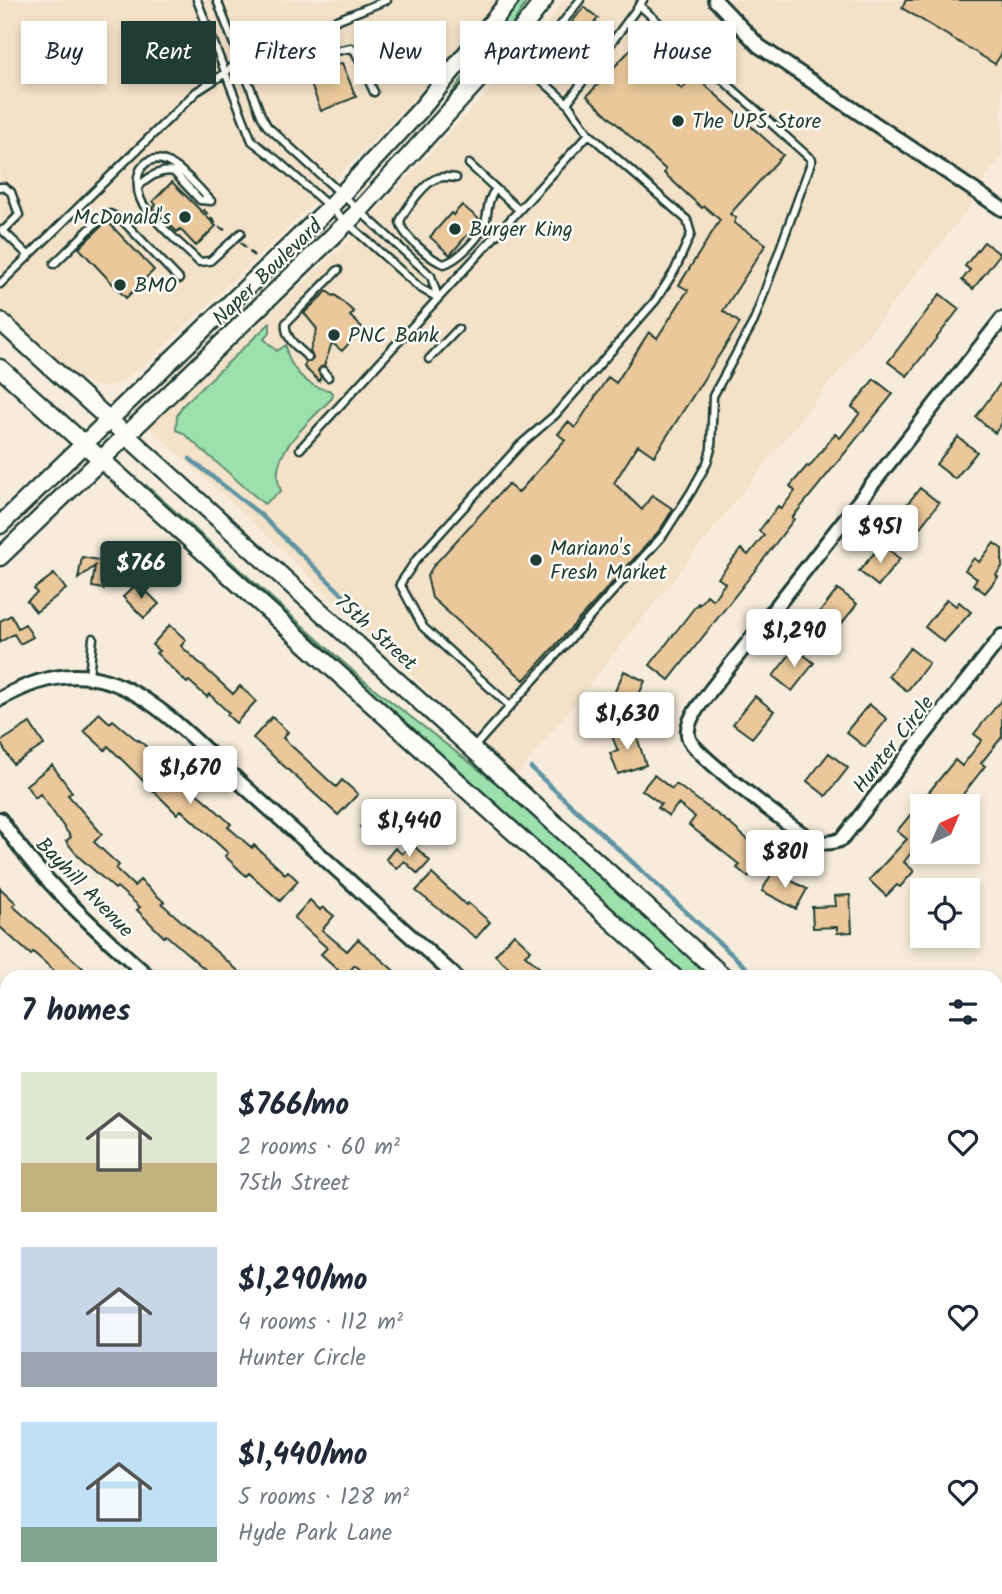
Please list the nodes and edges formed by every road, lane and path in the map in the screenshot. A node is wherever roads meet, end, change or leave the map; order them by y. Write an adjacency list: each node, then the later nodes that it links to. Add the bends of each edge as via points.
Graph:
1 (197, 0): 16 (lane)
2 (217, 0): 12 (lane)
3 (387, 0): 9 (lane)
4 (510, 0): 29 (main road, Naper Boulevard, via 429,100)
5 (544, 0): 10 (main road, Naper Boulevard)
6 (580, 0): 11 (lane)
7 (715, 0): 32 (street, via 759,47)
8 (641, 3): 13 (lane); 63 (lane, via 812,160 754,321 713,396 711,449 691,492 664,534)
9 (334, 21)
10 (528, 21)
11 (564, 21)
12 (230, 34)
13 (614, 38)
14 (340, 50): 21 (lane, via 355,51)
15 (230, 69): 16 (lane)
16 (224, 74): 31 (lane, via 252,141); 39 (lane, via 196,92)
17 (249, 84): 29 (lane, via 267,126)
18 (474, 84): 33 (main road, Naper Boulevard)
19 (546, 84): 22 (lane)
20 (579, 84): 22 (lane)
21 (373, 92)
22 (567, 103): 23 (lane)
23 (589, 134): 34 (lane); 63 (lane, via 687,220 691,234 656,300 555,415 520,445 416,559 400,584 424,627)
24 (469, 164): 28 (lane)
25 (456, 178): 28 (lane, via 430,182 400,222 405,234 444,264 453,262 485,224 489,197)
26 (139, 186): 26 (lane, via 141,168 153,160 166,160 211,201 200,200 174,172 154,176); 38 (lane, via 148,211 199,262 210,261)
27 (0, 187): 36 (lane, via 11,192 19,215)
28 (496, 189): 34 (lane)
29 (342, 194): 31 (main road, Naper Boulevard); 33 (lane)
30 (201, 207): 37 (path)
31 (329, 208): 35 (lane); 52 (main road, Naper Boulevard)
32 (1002, 209)
33 (360, 210): 35 (main road, Naper Boulevard); 45 (lane, via 432,276)
34 (519, 211): 45 (lane)
35 (346, 224): 45 (lane); 53 (main road, Naper Boulevard)
36 (2, 230): 39 (lane)
37 (232, 234)
38 (240, 237): 40 (path)
39 (28, 255): 44 (lane)
40 (254, 256)
41 (54, 264): 43 (lane, via 110,214 122,220)
42 (338, 270): 49 (lane, via 286,323 288,336)
43 (178, 279)
44 (0, 284)
45 (438, 298): 55 (lane)
46 (1002, 319): 59 (street, Hunter Circle, via 710,691 688,726 689,739 703,756 786,821 812,839 833,843 842,839)
47 (0, 321): 52 (main road, 75th Street)
48 (458, 328): 50 (lane)
49 (307, 357)
50 (429, 359)
51 (0, 368): 54 (main road)
52 (109, 419): 53 (main road, 75th Street); 54 (main road, Naper Boulevard)
53 (128, 436): 56 (main road, Naper Boulevard); 64 (main road, 75th Street)
54 (83, 443): 56 (main road); 57 (main road, Naper Boulevard)
55 (300, 449)
56 (102, 460): 58 (main road, Naper Boulevard); 68 (main road)
57 (0, 525)
58 (0, 557)
59 (1002, 636)
60 (93, 638): 61 (lane)
61 (89, 676): 62 (street, via 47,678); 67 (street, via 147,699)
62 (0, 699)
63 (510, 706): 64 (lane)
64 (472, 748): 69 (main road, 75th Street)
65 (0, 819): 66 (street, Bayhill Avenue, via 60,894)
66 (142, 970)
67 (448, 970)
68 (666, 970)
69 (716, 970)

